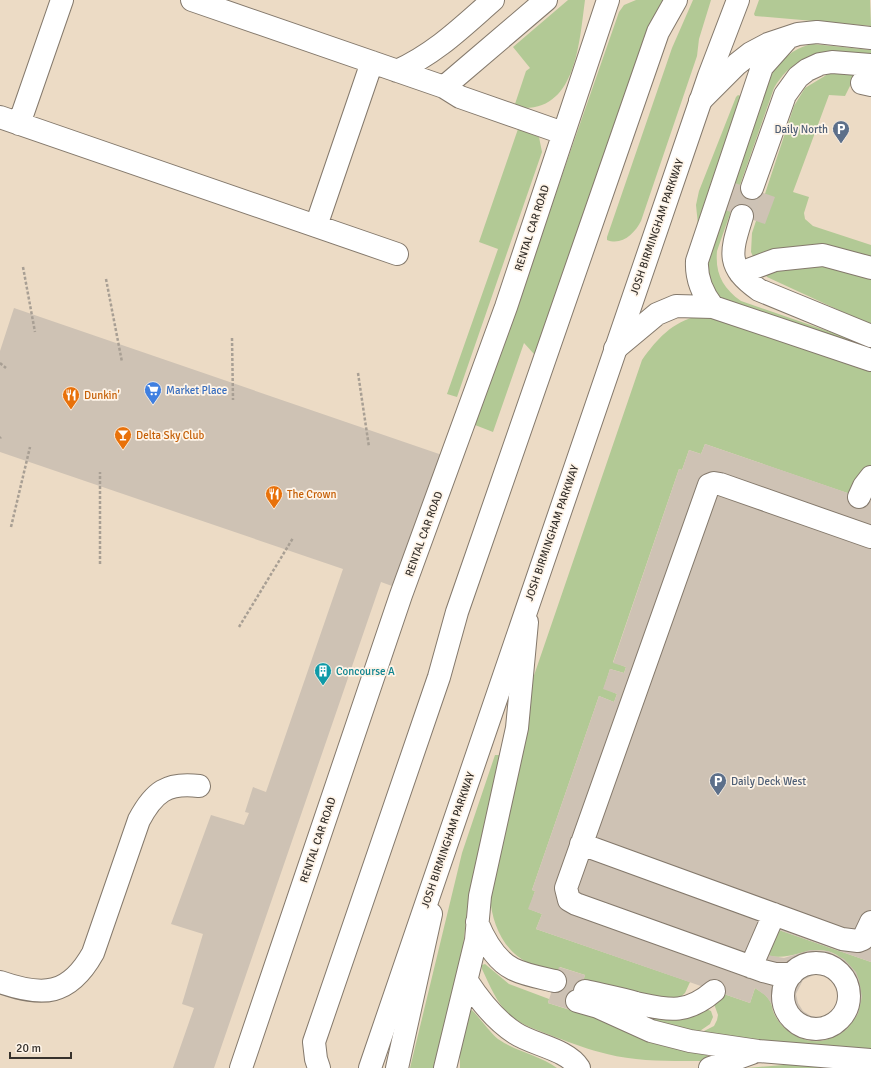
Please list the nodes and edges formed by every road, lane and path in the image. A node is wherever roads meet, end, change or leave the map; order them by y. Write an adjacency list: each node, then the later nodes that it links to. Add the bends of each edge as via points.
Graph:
1 (62, 0): 15 (main road)
2 (192, 0): 10 (main road)
3 (494, 0): 11 (main road, via 435,50)
4 (546, 0): 13 (main road)
5 (608, 0): 16 (main road, RENTAL CAR ROAD)
6 (676, 0): 63 (main road, via 658,32 458,612 439,677 314,1042)
7 (738, 0): 14 (main road, JOSH BIRMINGHAM PARKWAY)
8 (871, 38): 9 (main road, via 816,32 798,34)
9 (787, 39): 14 (main road, via 768,44 751,53); 25 (main road, via 762,67 697,261 699,283)
10 (372, 62): 11 (main road); 19 (main road)
11 (397, 71): 13 (main road)
12 (868, 78): 17 (main road, via 832,62 820,64 798,77 785,95)
13 (444, 87): 16 (main road, via 460,97)
14 (700, 102): 29 (main road, JOSH BIRMINGHAM PARKWAY)
15 (10, 120): 19 (main road)
16 (562, 133): 62 (main road, RENTAL CAR ROAD, via 506,307 401,595)
17 (752, 188)
18 (742, 216): 23 (main road, via 732,253)
19 (316, 226): 20 (main road)
20 (397, 254)
21 (23, 267): 26 (path)
22 (871, 268): 23 (main road, via 822,255 775,260)
23 (740, 273): 27 (main road, via 759,290)
24 (106, 279): 31 (path)
25 (713, 307): 29 (main road, via 676,306 657,314); 30 (main road)
26 (35, 332)
27 (871, 336)
28 (232, 338): 35 (path)
29 (615, 349): 45 (main road, JOSH BIRMINGHAM PARKWAY)
30 (871, 360)
31 (122, 362)
32 (0, 363): 33 (path)
33 (6, 368)
34 (358, 373): 37 (path)
35 (233, 400)
36 (30, 447): 41 (path)
37 (369, 447)
38 (100, 472): 44 (path)
39 (871, 477): 40 (main road)
40 (859, 497)
41 (11, 527)
42 (871, 537): 49 (main road, via 720,484 709,485)
43 (292, 538): 46 (path)
44 (100, 564)
45 (528, 604): 48 (main road, JOSH BIRMINGHAM PARKWAY); 51 (main road, via 517,728 480,896)
46 (239, 627)
47 (199, 786): 56 (main road, via 183,784 171,787 158,794 146,806 93,953 83,970 70,982 52,990 35,992)
48 (447, 843): 64 (main road, JOSH BIRMINGHAM PARKWAY); 65 (main road)
49 (581, 844): 50 (main road); 53 (main road, via 566,888 569,900)
50 (774, 914): 52 (main road, via 851,941 863,939); 53 (main road)
51 (477, 922): 55 (main road, via 476,940); 57 (main road, via 484,938 512,969)
52 (871, 925)
53 (751, 967): 54 (main road, via 768,973)
54 (792, 974)
55 (467, 981): 61 (main road, via 497,1019 515,1034 567,1057); 66 (main road)
56 (0, 982)
57 (553, 987)
58 (714, 991): 59 (main road, via 694,1005 669,1010 578,995 651,1032 690,1041)
59 (758, 1051): 60 (main road); 67 (main road)
60 (871, 1060)
61 (581, 1067)
62 (241, 1068)
63 (319, 1068)
64 (370, 1068)
65 (397, 1068)
66 (445, 1068)
67 (710, 1068)

